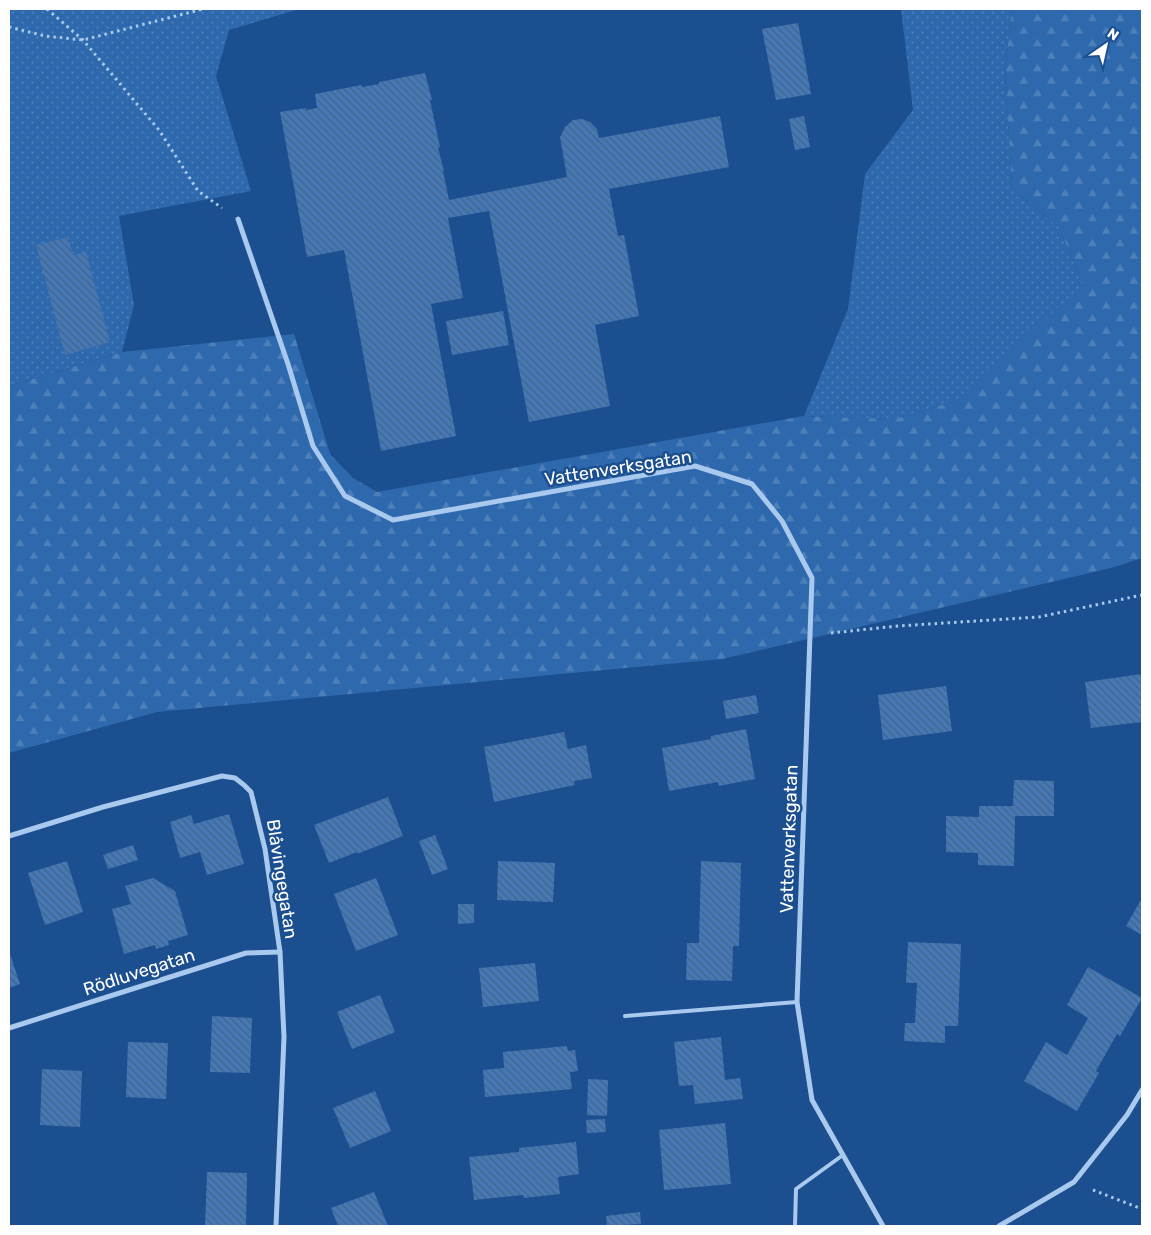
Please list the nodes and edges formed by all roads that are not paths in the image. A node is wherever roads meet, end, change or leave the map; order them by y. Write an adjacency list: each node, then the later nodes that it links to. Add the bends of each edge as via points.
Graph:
1 (238, 219): 4 (street, Vattenverksgatan, via 313,446 345,496 394,520 695,466 752,484 782,521 812,578)
2 (9, 836): 3 (street, Blåvingegatan, via 222,776 235,778 252,792 265,849)
3 (280, 952): 6 (street, Rödluvegatan, via 246,953); 9 (street, Blåvingegatan, via 284,1037)
4 (797, 1002): 5 (lane); 8 (street, Vattenverksgatan, via 812,1100)
5 (625, 1016)
6 (9, 1028)
7 (1142, 1090): 12 (street, via 1127,1115 1074,1182)
8 (843, 1155): 10 (lane, via 796,1189); 11 (street, Vattenverksgatan)
9 (276, 1226)
10 (796, 1226)
11 (883, 1226)
12 (999, 1226)

